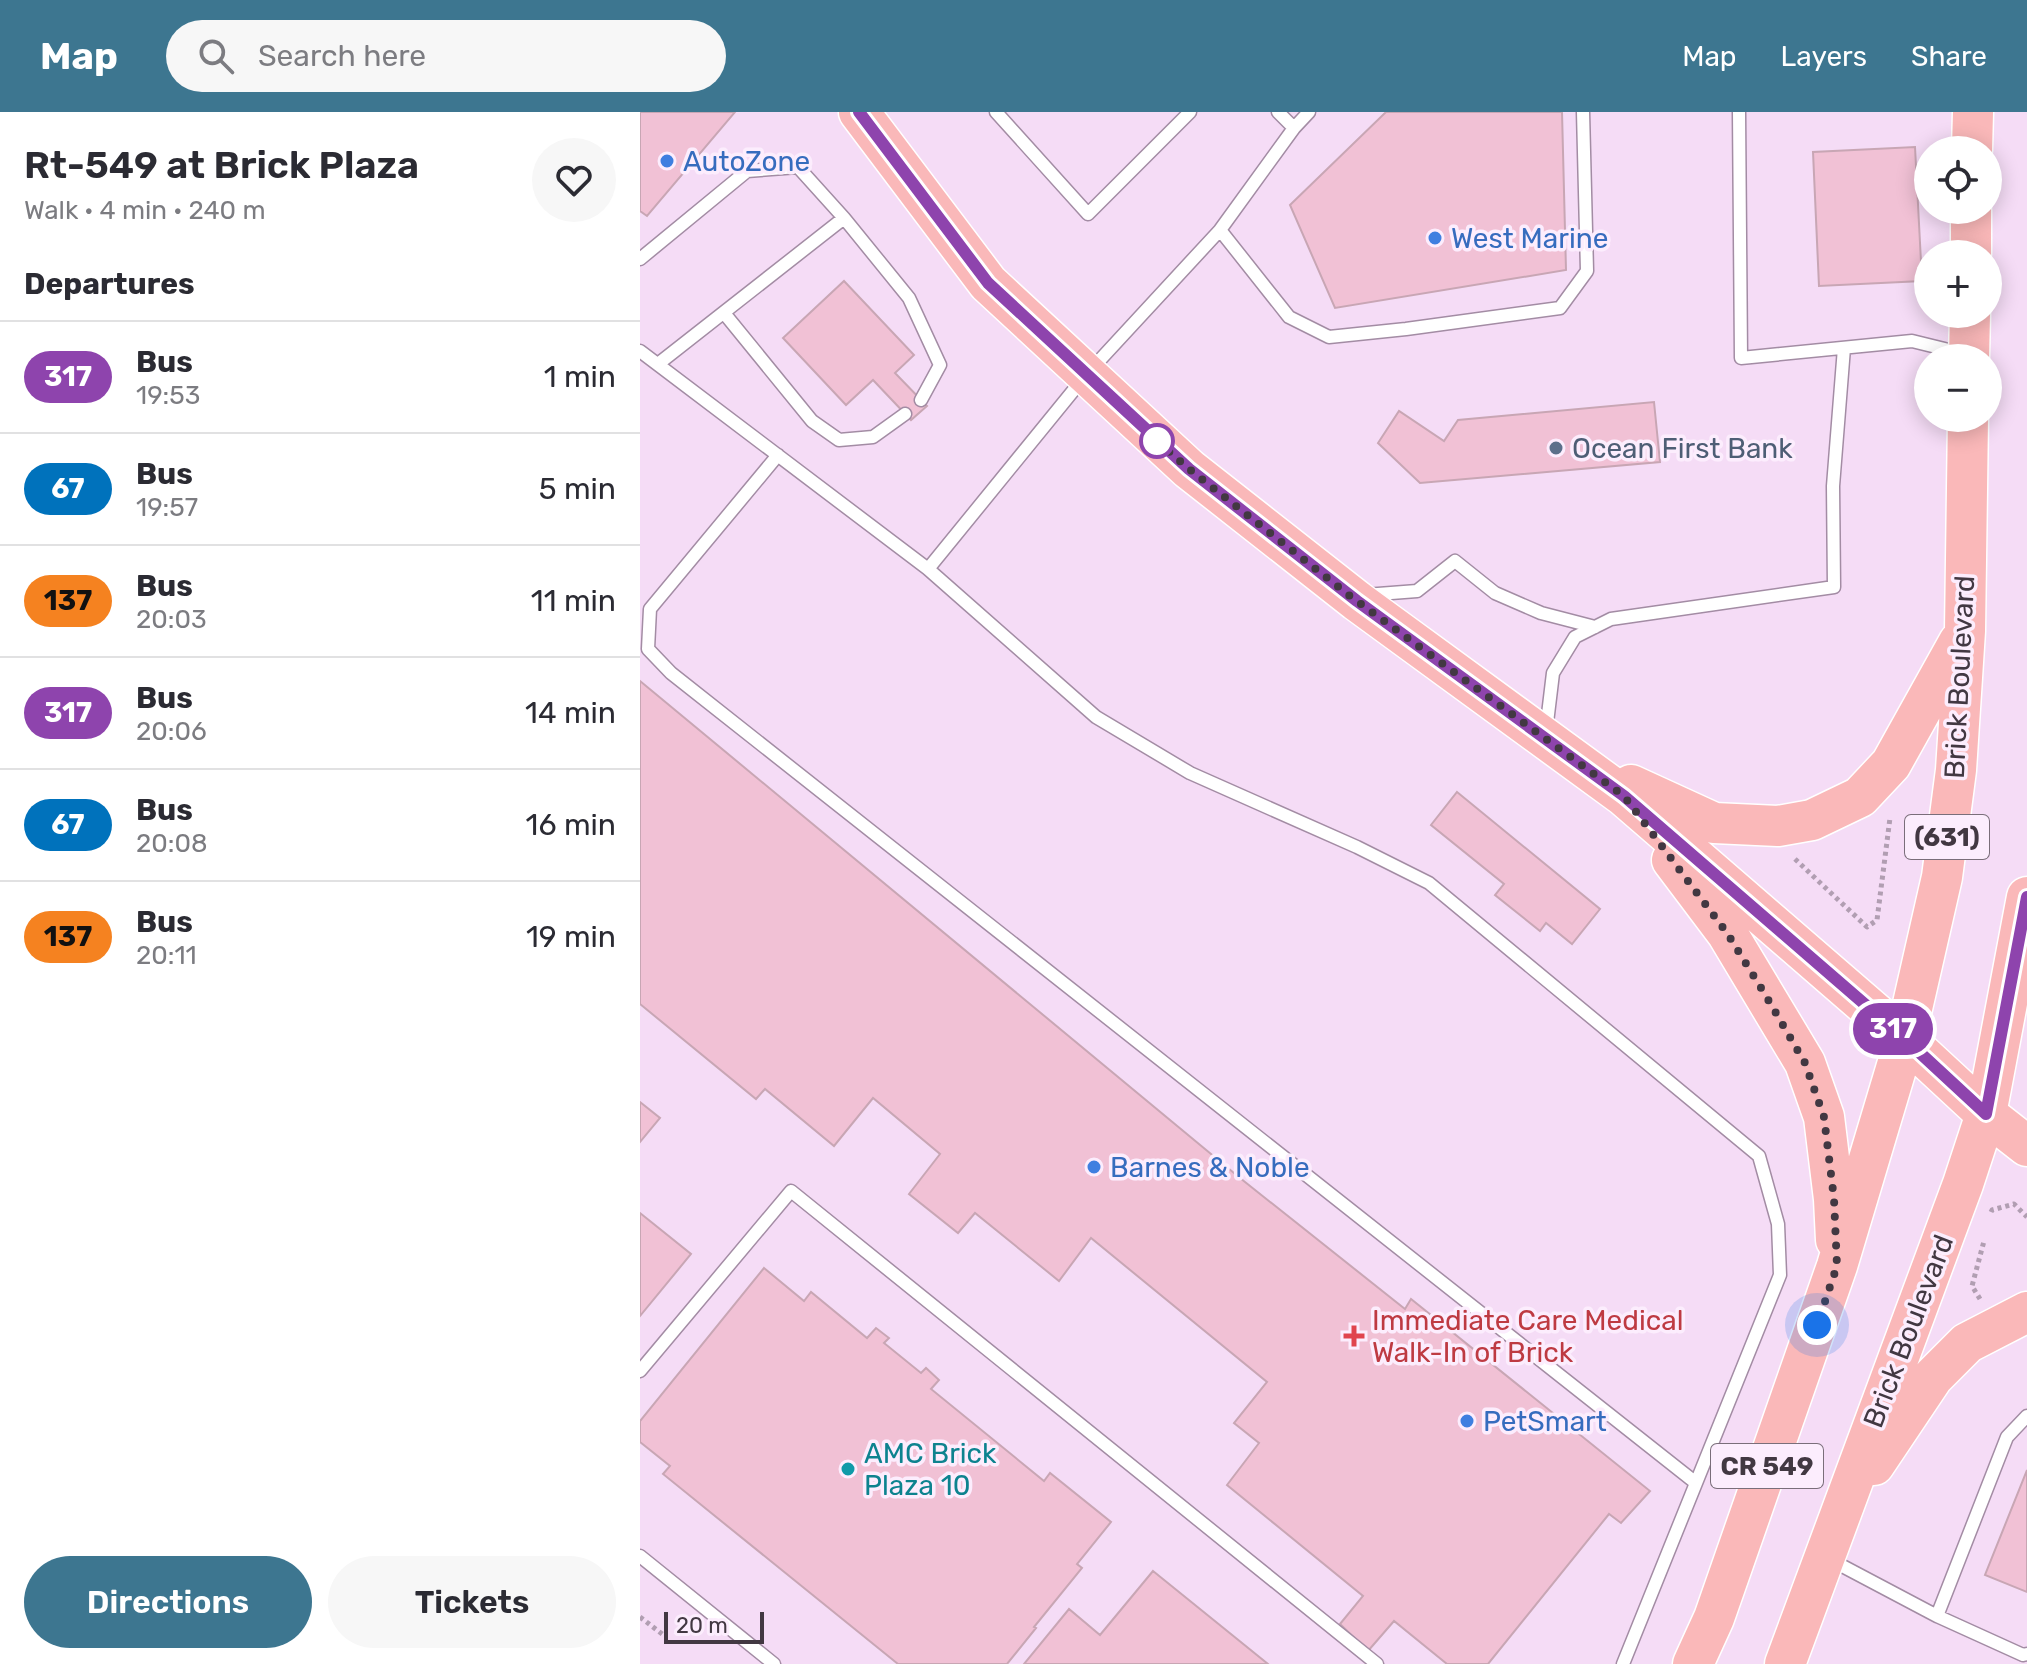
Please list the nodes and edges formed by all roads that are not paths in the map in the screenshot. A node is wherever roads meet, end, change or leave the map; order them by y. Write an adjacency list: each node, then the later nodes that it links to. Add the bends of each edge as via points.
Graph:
1 (859, 112): 19 (main road, CR 549, via 988,283)
2 (996, 112): 3 (lane, via 1088,214)
3 (1190, 112)
4 (1278, 112): 9 (lane)
5 (1309, 112): 9 (lane)
6 (1583, 112): 12 (lane, via 1587,271 1560,308 1329,337 1289,317)
7 (1739, 112): 16 (lane, via 1741,358)
8 (1973, 112): 10 (main road)
9 (1294, 128): 12 (lane)
10 (1972, 136)
11 (844, 218): 13 (lane, via 798,167 747,171); 14 (lane); 20 (lane, via 909,298 940,365)
12 (1220, 230): 19 (lane)
13 (640, 259)
14 (724, 313): 18 (lane); 21 (lane, via 812,421 839,440 873,437)
15 (1923, 344): 16 (lane)
16 (1844, 348): 28 (lane, via 1833,486 1834,587 1611,619)
17 (640, 351): 18 (lane)
18 (658, 364): 23 (lane)
19 (1086, 375): 24 (lane); 25 (main road, CR 549, via 1189,469)
20 (921, 400)
21 (905, 414)
22 (1968, 432): 29 (main road, Brick Boulevard / (631))
23 (778, 455): 24 (lane); 26 (lane)
24 (928, 569): 40 (lane, via 1096,717 1190,773 1429,883 1759,1156 1778,1224 1780,1275)
25 (1350, 596): 28 (lane, via 1417,591 1455,561 1495,593 1541,613); 30 (main road, CR 549)
26 (650, 609): 27 (lane); 40 (lane, via 648,649 671,673)
27 (640, 620)
28 (1595, 627): 30 (lane, via 1575,637 1553,673)
29 (1965, 631): 30 (main road, via 1891,764 1860,797 1812,820 1778,826 1714,823); 33 (main road, Brick Boulevard / (631), via 1942,877)
30 (1560, 749): 31 (main road, CR 549)
31 (1624, 796): 33 (main road, CR 549); 36 (main road, CR 549, via 1727,933 1805,1063 1824,1117)
32 (2027, 897): 34 (main road, Brick Boulevard)
33 (1905, 1039): 34 (main road, CR 549); 36 (main road, Brick Boulevard)
34 (1986, 1114): 35 (main road); 41 (main road, Brick Boulevard / CR 549)
35 (2027, 1146)
36 (1837, 1266): 49 (main road, Brick Boulevard / CR 549, via 1714,1618)
37 (2027, 1312): 41 (main road, via 1967,1343 1933,1377)
38 (640, 1371): 47 (lane, via 791,1191)
39 (2027, 1416): 43 (lane, via 2007,1437)
40 (1696, 1483): 48 (lane)
41 (1830, 1539): 43 (lane); 45 (main road, Brick Boulevard / CR 549)
42 (640, 1556): 46 (lane)
43 (1937, 1616): 44 (lane)
44 (2027, 1654)
45 (1792, 1661)
46 (774, 1664)
47 (1377, 1664)
48 (1623, 1664)
49 (1693, 1664)

